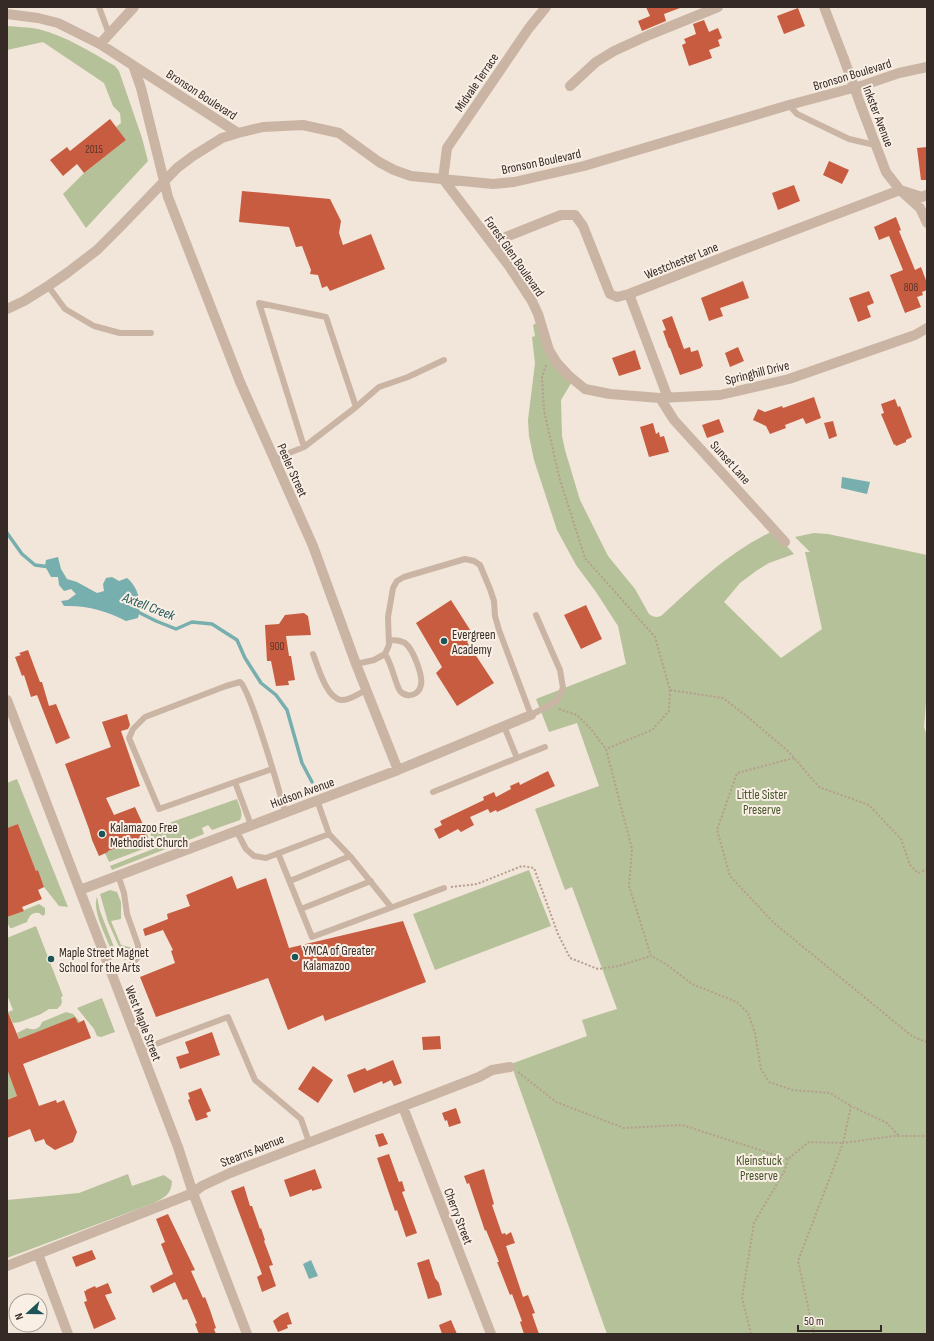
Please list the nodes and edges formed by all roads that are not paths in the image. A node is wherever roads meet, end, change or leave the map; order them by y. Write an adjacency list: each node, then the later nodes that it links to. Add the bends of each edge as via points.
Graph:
1 (99, 7): 7 (lane)
2 (546, 7): 15 (street, Midvale Terrace, via 446,148)
3 (718, 7): 11 (street, via 614,51 596,62)
4 (824, 7): 14 (street, Inkster Avenue, bridge)
5 (130, 9): 7 (street)
6 (7, 14): 8 (street, via 58,23)
7 (109, 34): 8 (street)
8 (100, 44): 9 (street)
9 (133, 65): 13 (street, Bronson Boulevard); 16 (street, Peeler Street)
10 (927, 66): 12 (street, Bronson Boulevard)
11 (570, 86)
12 (789, 105): 14 (lane, via 797,114 849,139); 15 (street, Bronson Boulevard, via 584,166 514,182 493,184)
13 (238, 133): 15 (street, Bronson Boulevard, via 263,127 303,125 339,133 394,170 411,176); 16 (street, via 222,138 193,156)
14 (875, 145): 17 (street, Inkster Avenue, via 886,172)
15 (443, 179): 20 (street, Forest Glen Boulevard)
16 (164, 181): 21 (street, via 96,250); 31 (street, Peeler Street, via 240,382)
17 (900, 190): 18 (street, via 922,197); 19 (street, Inkster Avenue, via 920,208); 22 (street, Westchester Lane)
18 (927, 195)
19 (927, 223)
20 (493, 245): 22 (street, Westchester Lane, via 506,236 561,214 575,215 583,226 610,294 617,297); 27 (street, Forest Glen Boulevard, via 532,301 550,352 557,363)
21 (48, 286): 23 (street); 25 (lane, via 65,309 94,326 120,333)
22 (629, 294): 28 (street, Sunset Lane)
23 (7, 309)
24 (927, 328): 28 (street, Springhill Drive, via 915,335 789,379 720,394)
25 (151, 333)
26 (444, 360): 29 (lane, via 379,388)
27 (585, 388): 28 (street, Springhill Drive, via 610,394)
28 (664, 398): 32 (street, Sunset Lane, via 674,420)
29 (356, 407): 30 (lane); 30 (lane, via 326,316 260,303)
30 (304, 448): 31 (lane)
31 (274, 459): 37 (street, Peeler Street, via 313,546)
32 (785, 542)
33 (536, 615): 40 (lane, via 560,670 563,688 556,701)
34 (390, 640): 36 (lane, via 390,646); 36 (lane, via 404,642 410,648 422,684 416,694 410,696 399,690); 40 (lane, via 388,617 393,588 397,581 465,559 474,561 480,565 490,589 499,630)
35 (313, 654): 38 (lane, via 327,690 334,698 342,700)
36 (385, 654): 37 (lane, via 374,660)
37 (356, 664): 38 (street, Peeler Street)
38 (367, 690): 45 (street, Peeler Street)
39 (7, 700): 59 (street, West Maple Street)
40 (532, 715): 41 (street, Hudson Avenue)
41 (504, 726): 43 (lane); 45 (street, Hudson Avenue)
42 (545, 747): 43 (lane)
43 (517, 758): 47 (lane)
44 (272, 769): 46 (lane); 46 (lane, via 247,692 240,682 145,717 131,732 129,738 159,809); 49 (lane)
45 (398, 770): 48 (street, Hudson Avenue)
46 (235, 782): 50 (lane)
47 (433, 792)
48 (317, 800): 49 (street, Hudson Avenue); 52 (lane)
49 (285, 812): 50 (street, Hudson Avenue)
50 (251, 825): 51 (street, Hudson Avenue)
51 (236, 830): 53 (lane, via 246,849 254,856 266,858); 55 (street, Hudson Avenue)
52 (328, 834): 53 (lane); 54 (lane)
53 (278, 853): 56 (lane)
54 (350, 856): 56 (lane); 57 (lane)
55 (118, 875): 59 (street, Hudson Avenue); 62 (lane, via 138,945 138,957 131,965)
56 (290, 881): 61 (lane)
57 (371, 881): 60 (lane); 61 (lane)
58 (444, 888): 60 (lane)
59 (80, 890): 62 (street, West Maple Street)
60 (392, 907): 61 (lane, via 312,937)
61 (301, 909)
62 (111, 972): 63 (street, West Maple Street)
63 (140, 1050): 66 (lane, via 228,1017 256,1080 302,1119); 67 (street, West Maple Street)
64 (510, 1067): 65 (street, Stearns Avenue, via 492,1070)
65 (403, 1106): 66 (street, Stearns Avenue); 72 (street, Cherry Street)
66 (308, 1142): 67 (street, Stearns Avenue, via 230,1173)
67 (193, 1193): 68 (street, Stearns Avenue); 71 (street, West Maple Street)
68 (38, 1254): 69 (street, Stearns Avenue); 70 (street)
69 (7, 1266)
70 (68, 1334)
71 (247, 1334)
72 (491, 1334)

